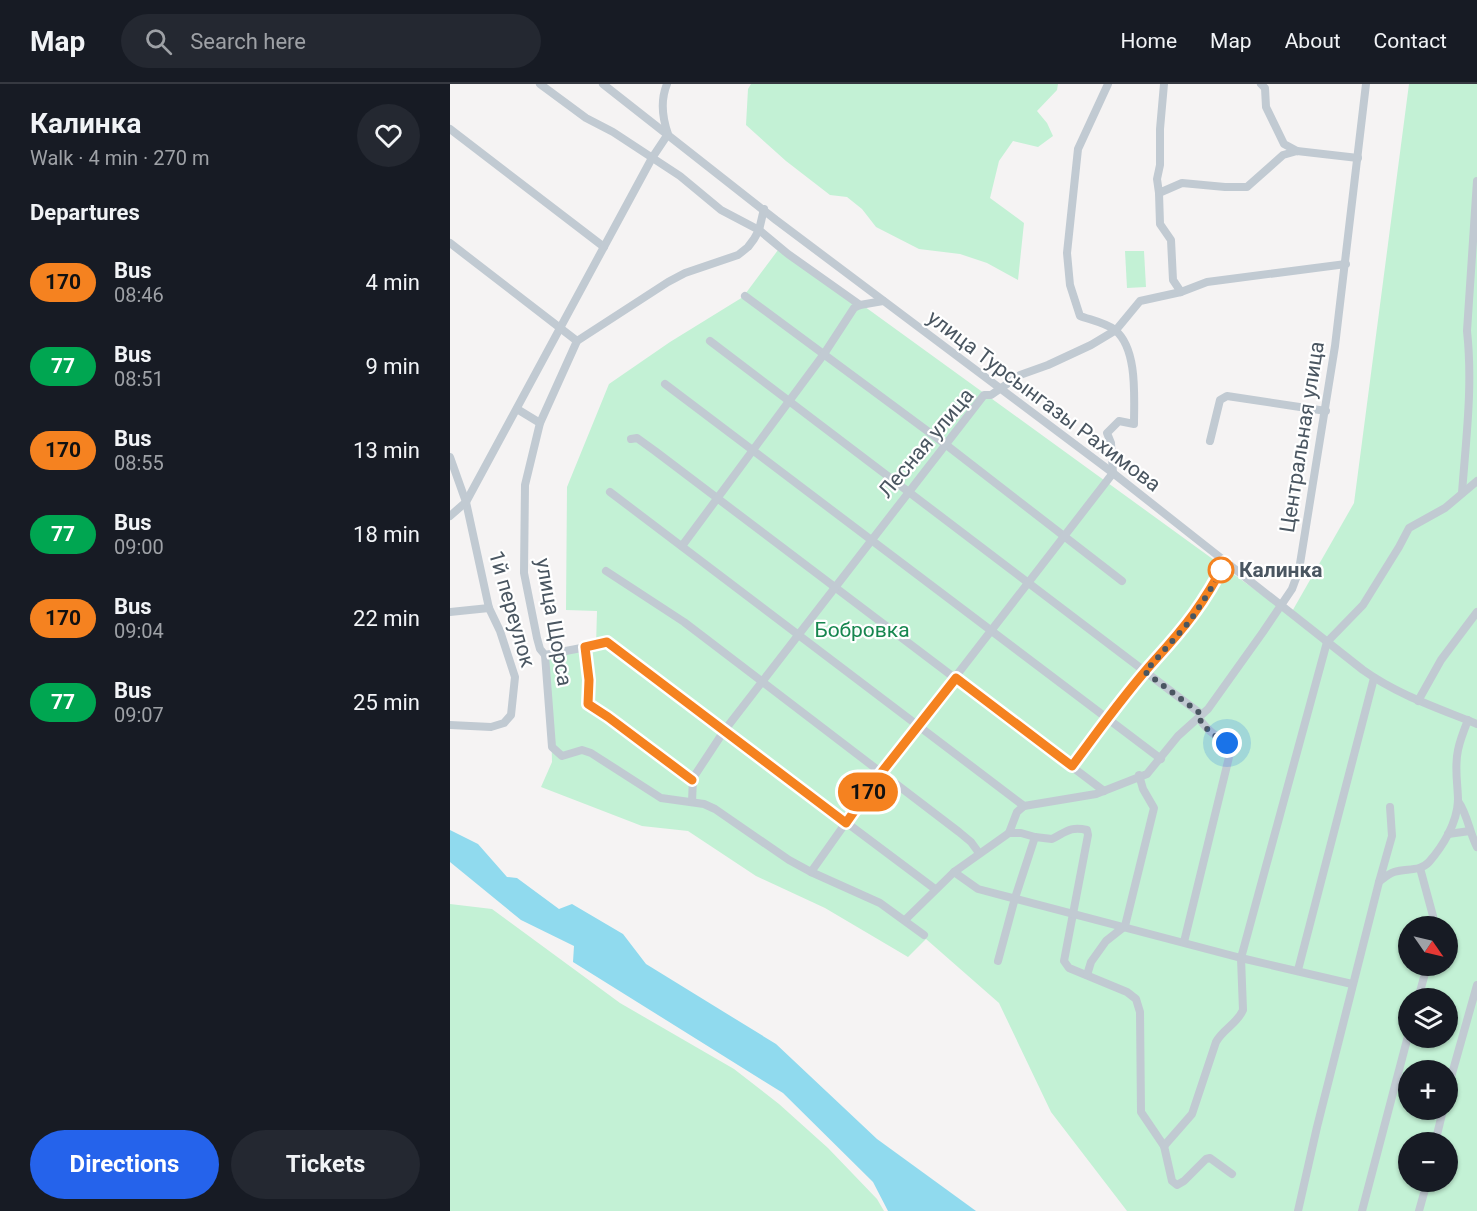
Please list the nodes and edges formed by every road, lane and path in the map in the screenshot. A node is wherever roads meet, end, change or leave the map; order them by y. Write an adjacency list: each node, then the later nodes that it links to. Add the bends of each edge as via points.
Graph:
1 (540, 84): 11 (street)
2 (603, 84): 9 (street, улица Турсынгазы Рахимова)
3 (668, 84): 9 (street, via 662,115)
4 (1108, 84): 25 (street, via 1078,149 1067,253 1070,285 1080,316)
5 (1164, 84): 14 (street)
6 (1262, 84): 10 (street, via 1266,107 1284,144)
7 (1366, 84): 12 (street, Центральная улица)
8 (450, 129): 18 (street)
9 (668, 134): 11 (street); 15 (street, улица Турсынгазы Рахимова)
10 (1297, 151): 12 (street); 14 (street, via 1283,155 1247,187 1182,183)
11 (652, 158): 16 (street, via 722,210); 18 (street)
12 (1358, 158): 19 (street, Центральная улица)
13 (1477, 181): 44 (street)
14 (1159, 193): 20 (street, via 1160,224 1172,240 1173,280)
15 (764, 209): 16 (street); 22 (street, улица Турсынгазы Рахимова)
16 (759, 230): 23 (street); 27 (street, via 748,248 738,255 668,282)
17 (450, 243): 24 (street)
18 (604, 247): 24 (street)
19 (1346, 264): 20 (street, Лесная улица, via 1207,282); 33 (street, Центральная улица)
20 (1181, 292): 25 (street, Лесная улица, via 1140,301)
21 (745, 296): 28 (street)
22 (883, 301): 23 (street); 30 (street, улица Турсынгазы Рахимова)
23 (860, 305): 28 (street, via 854,308)
24 (561, 328): 27 (street); 32 (street)
25 (1116, 330): 30 (street, Лесная улица, via 1020,375); 40 (street, via 1127,347 1135,385 1134,424 1119,422 1107,433)
26 (710, 340): 31 (street)
27 (577, 341): 34 (street, улица Щорса)
28 (824, 354): 31 (street); 37 (street)
29 (665, 384): 38 (street)
30 (1001, 388): 37 (street, Лесная улица, via 984,395); 40 (street, улица Турсынгазы Рахимова)
31 (789, 401): 38 (street); 43 (street)
32 (517, 409): 34 (street); 46 (street)
33 (1326, 411): 36 (street, via 1227,396 1220,400); 56 (street, Центральная улица, via 1299,570)
34 (540, 423): 64 (street, улица Щорса, via 525,485 524,573 537,638)
35 (631, 439): 45 (street, via 637,438)
36 (1210, 441)
37 (945, 444): 43 (street, Лесная улица); 48 (street)
38 (753, 451): 45 (street); 49 (street)
39 (450, 457): 46 (street, 1й переулок)
40 (1113, 473): 48 (street); 51 (street, улица Турсынгазы Рахимова)
41 (1477, 481): 44 (street)
42 (610, 492): 50 (street)
43 (908, 492): 49 (street, Лесная улица); 54 (street)
44 (1462, 493): 62 (street, via 1445,508 1409,528 1363,605)
45 (718, 499): 50 (street); 55 (street)
46 (466, 502): 47 (street); 57 (street, 1й переулок)
47 (450, 516)
48 (1064, 536): 53 (street); 54 (street)
49 (870, 539): 55 (street, Лесная улица); 60 (street)
50 (682, 546): 61 (street)
51 (1225, 562): 56 (street, улица Турсынгазы Рахимова); 65 (street, via 1190,621)
52 (606, 571): 68 (street, via 684,622)
53 (1122, 581)
54 (1028, 583): 60 (street); 65 (street)
55 (835, 587): 61 (street, Лесная улица); 66 (street)
56 (1280, 606): 62 (street, улица Турсынгазы Рахимова); 70 (street, Центральная улица)
57 (489, 608): 58 (street); 74 (street, 1й переулок, via 515,677 510,715 504,723 491,727)
58 (450, 612)
59 (1477, 612): 69 (street, via 1441,660)
60 (991, 631): 66 (street); 71 (street)
61 (798, 634): 68 (street, Лесная улица); 75 (street)
62 (1327, 642): 67 (street, улица Турсынгазы Рахимова); 106 (street)
63 (585, 647): 64 (street); 76 (street, via 607,642); 81 (street, via 588,704)
64 (545, 655): 84 (street, улица Щорса, via 552,747 562,756 582,750 591,753 661,798)
65 (1145, 672): 70 (street); 71 (street)
66 (956, 678): 75 (street); 78 (street)
67 (1374, 678): 69 (street, улица Турсынгазы Рахимова); 108 (street)
68 (762, 682): 76 (street, Лесная улица); 79 (street)
69 (1418, 701): 72 (street, улица Турсынгазы Рахимова)
70 (1200, 716): 77 (street, Центральная улица); 105 (street, via 1204,728 1231,749)
71 (1107, 719): 77 (street); 78 (street)
72 (1468, 720): 73 (street, улица Турсынгазы Рахимова); 83 (street, via 1458,750)
73 (1477, 724)
74 (450, 725)
75 (918, 725): 79 (street); 85 (street)
76 (724, 731): 81 (street, Лесная улица); 87 (street)
77 (1161, 759): 80 (street, Центральная улица, via 1147,774)
78 (1072, 766): 82 (street)
79 (881, 773): 87 (street); 93 (street, via 959,832)
80 (1139, 776): 82 (street, Центральная улица); 103 (street, via 1154,807)
81 (692, 780): 84 (street)
82 (1104, 791): 85 (street, Центральная улица)
83 (1458, 801): 88 (street, via 1466,812); 90 (street)
84 (692, 802): 95 (street, via 715,809)
85 (1024, 807): 89 (street, via 1017,812)
86 (1390, 807): 97 (street, via 1392,836)
87 (846, 823): 95 (street); 98 (street)
88 (1470, 831): 90 (street); 92 (street)
89 (1009, 833): 91 (street); 93 (street)
90 (1448, 834): 94 (street)
91 (1035, 837): 99 (street); 100 (street, via 1052,839 1064,831 1087,830)
92 (1477, 848)
93 (979, 853): 96 (street)
94 (1420, 868): 97 (street, via 1396,871); 101 (street)
95 (811, 872): 102 (street, via 871,898)
96 (954, 872): 98 (street); 99 (street, via 978,888)
97 (1379, 882): 110 (street)
98 (935, 889): 102 (street)
99 (1015, 898): 100 (street); 107 (street)
100 (1072, 913): 103 (street); 109 (street, via 1064,961 1069,968)
101 (1433, 916)
102 (905, 920): 104 (street)
103 (1125, 926): 105 (street); 109 (street, via 1106,941)
104 (924, 934)
105 (1184, 942): 106 (street)
106 (1241, 958): 108 (street); 114 (street, via 1244,1003 1240,1018 1221,1033 1192,1114)
107 (998, 961)
108 (1298, 970): 110 (street)
109 (1087, 975): 114 (street, via 1136,999 1140,1012 1141,1112)
110 (1352, 984): 117 (street)
111 (1477, 985): 113 (street)
112 (1405, 1048): 118 (street)
113 (1456, 1060)
114 (1164, 1146): 115 (street, via 1172,1181 1177,1185 1210,1158)
115 (1232, 1174)
116 (1424, 1192): 119 (street)
117 (1298, 1211)
118 (1362, 1211)
119 (1419, 1211)

